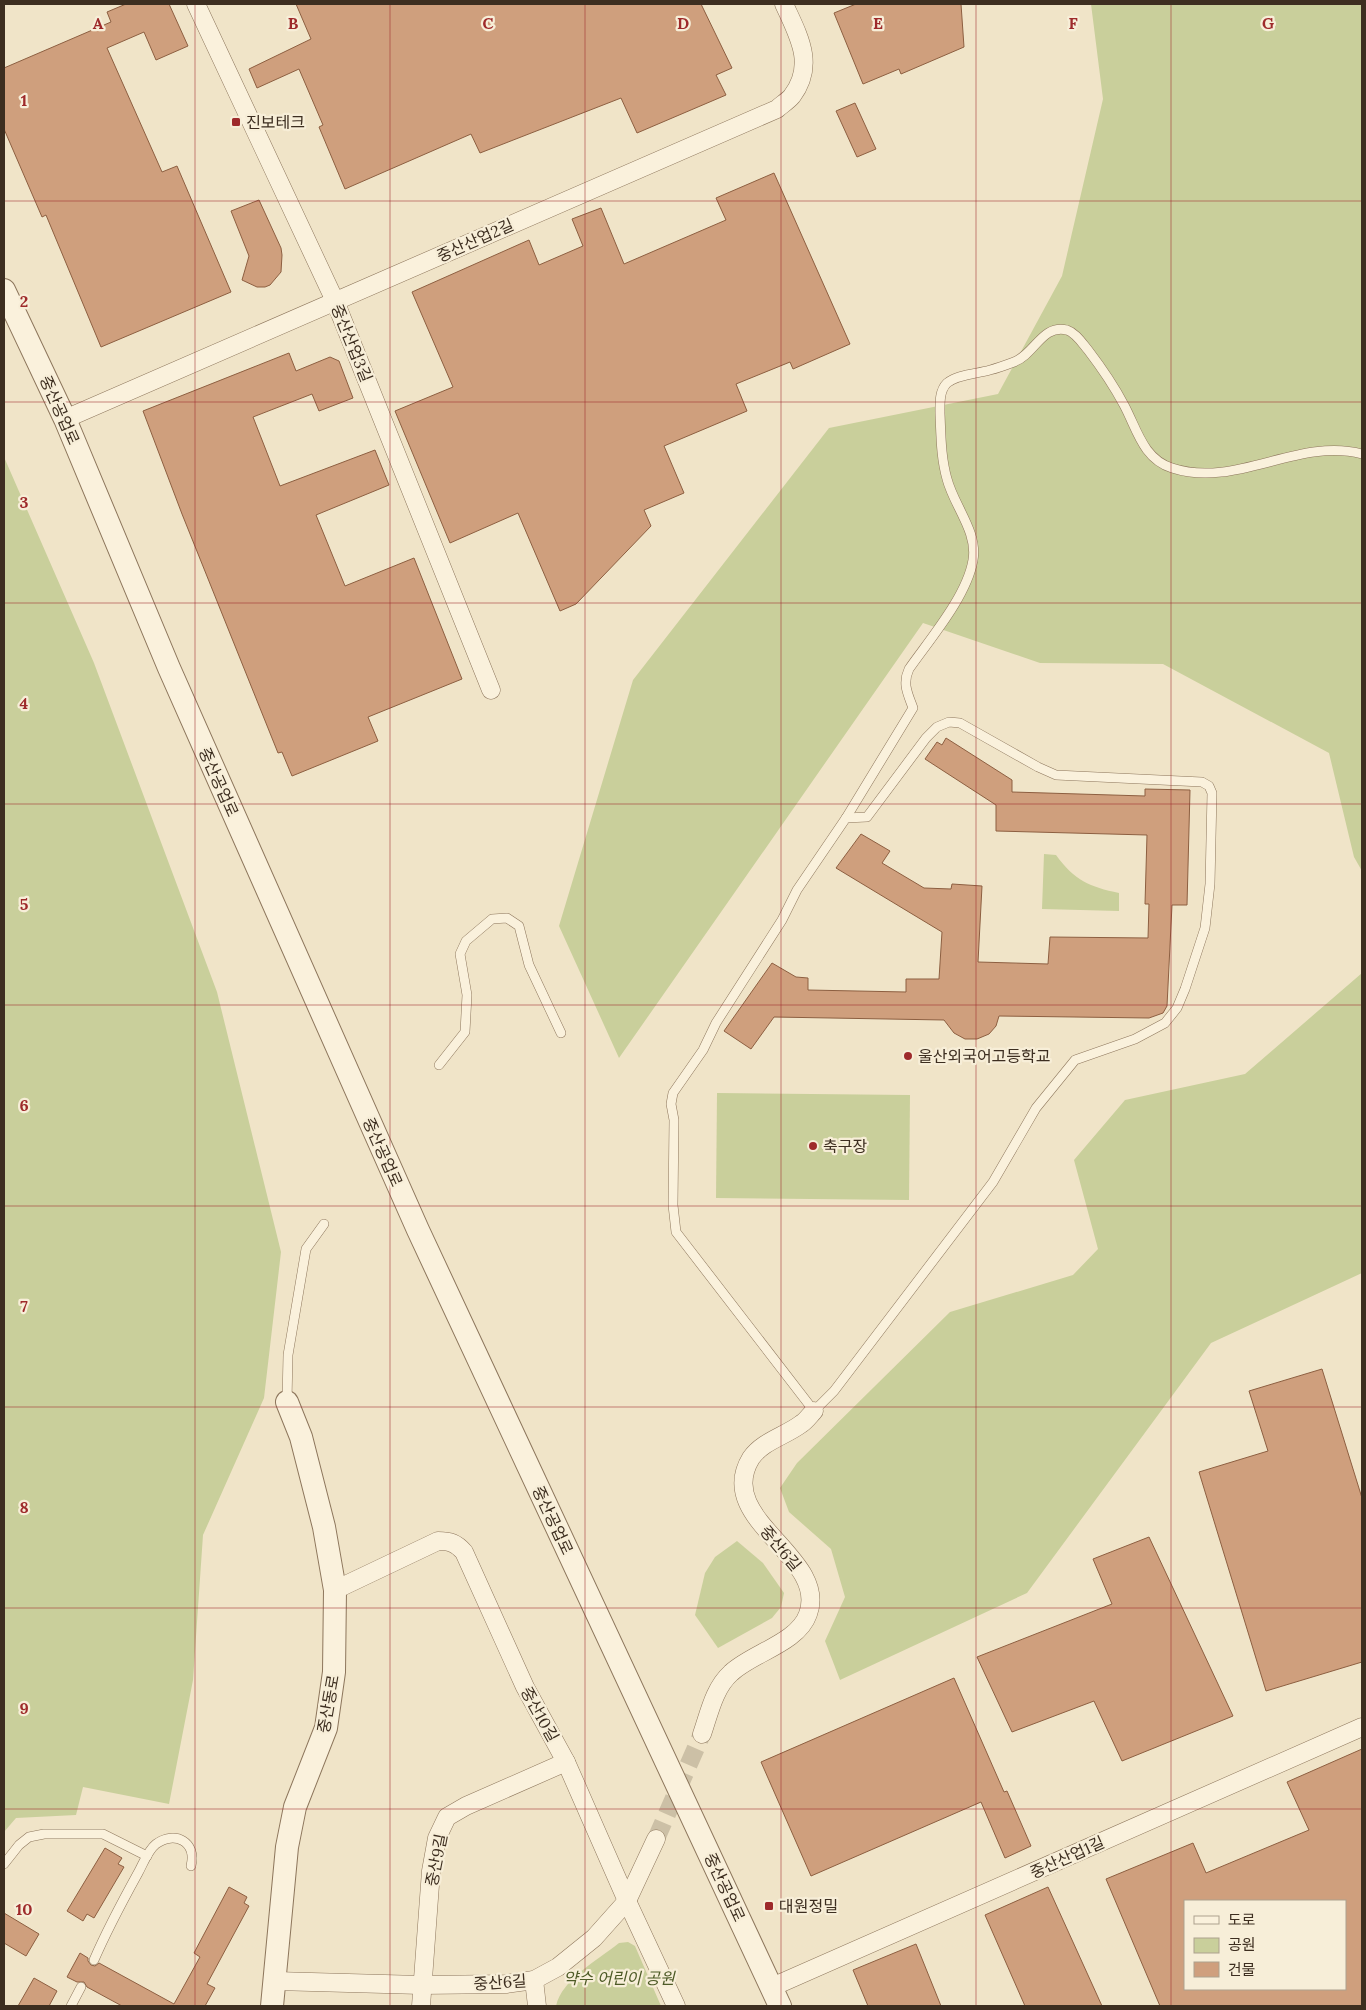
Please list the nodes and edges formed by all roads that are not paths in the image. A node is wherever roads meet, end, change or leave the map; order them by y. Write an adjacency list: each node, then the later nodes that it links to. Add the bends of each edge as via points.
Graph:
1 (196, 4): 4 (street, 중산산업3길)
2 (784, 4): 4 (street, 중산산업2길, via 805,57 802,76 792,96 777,109)
3 (4, 290): 5 (street, 중산공업로)
4 (335, 301): 5 (street, 중산산업2길); 7 (street, 중산산업3길)
5 (65, 419): 28 (street, 중산공업로, via 169,668 418,1230)
6 (1362, 454): 8 (lane, via 1337,450 1318,452 1224,472 1186,472 1170,468 1144,448 1124,405 1098,364 1069,330 1049,332 1017,361 947,384 940,398 941,454 952,498 973,541 974,558 960,595 904,678 913,708)
7 (491, 690)
8 (846, 818): 13 (lane, via 797,890 703,1050 673,1093 671,1104 676,1232); 13 (lane, via 867,817 926,738 937,727 949,722 960,723 1056,775 1202,782 1209,786 1212,794 1210,884 1205,928 1177,1008 1165,1023 1134,1039 1075,1060 1036,1108 993,1182 834,1391)
9 (560, 1032): 10 (lane, via 529,965 519,926 507,918 492,919 466,941 460,954 467,995 465,1032)
10 (439, 1065)
11 (324, 1224): 12 (lane, via 306,1249 288,1355)
12 (287, 1402): 14 (street, 중산동로, via 301,1437 324,1527)
13 (814, 1411): 16 (street, 중산6길, via 802,1424 756,1453 749,1463 745,1480 746,1496 753,1514 803,1574 810,1593 808,1614 793,1634 730,1673 718,1690)
14 (335, 1590): 17 (street, 중산10길, via 438,1541 458,1544 525,1687); 25 (street, 중산동로, via 334,1672 326,1728 295,1807 287,1847)
15 (1362, 1727): 28 (street, 중산산업1길)
16 (702, 1734)
17 (566, 1762): 22 (street, 중산10길); 26 (street, 중산9길, via 447,1817 437,1838 431,1871)
18 (656, 1839): 22 (street, 중산6길)
19 (147, 1856): 20 (lane, via 103,1834 44,1834 29,1837); 21 (lane, via 155,1844 168,1838 182,1840 191,1848); 23 (lane)
20 (4, 1864)
21 (191, 1866)
22 (627, 1901): 24 (street, 중산6길, via 594,1938 558,1967); 33 (street, 중산10길)
23 (94, 1960)
24 (534, 1980): 26 (street, 중산6길, via 506,1984); 32 (street)
25 (275, 1981): 26 (street, 중산6길); 30 (street, 중산동로)
26 (421, 1985): 31 (street, 중산9길)
27 (81, 1986): 29 (lane)
28 (776, 1996)
29 (71, 2006)
30 (272, 2006)
31 (421, 2006)
32 (537, 2006)
33 (676, 2006)

